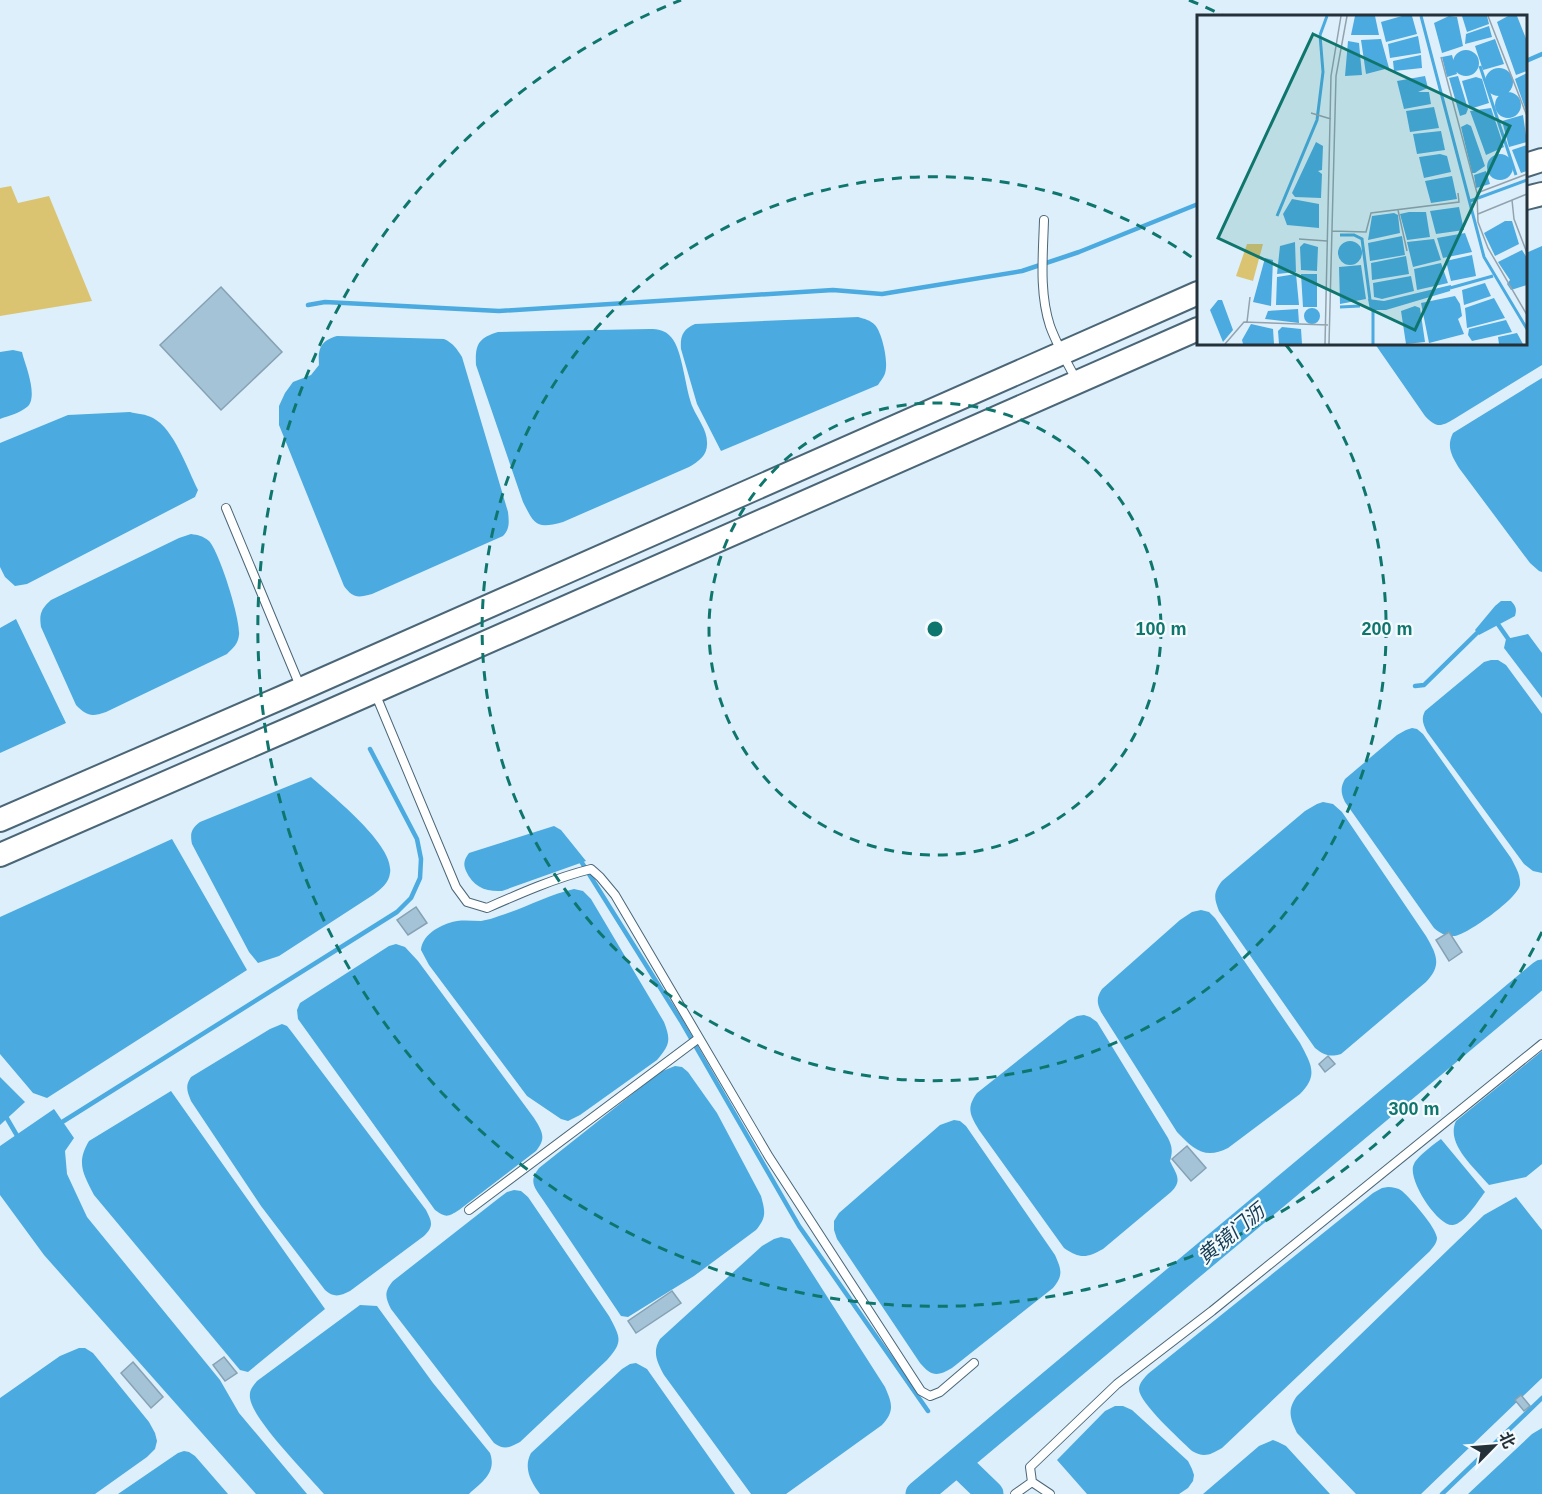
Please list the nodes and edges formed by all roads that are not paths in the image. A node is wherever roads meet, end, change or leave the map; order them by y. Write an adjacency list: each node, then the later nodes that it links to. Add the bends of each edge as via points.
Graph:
1 (1542, 160): 2 (main road)
2 (1527, 165)
3 (1542, 194): 4 (main road)
4 (1527, 198)
5 (1044, 220): 8 (lane, via 1042,284 1050,325)
6 (1197, 293): 8 (main road)
7 (1197, 329): 9 (main road)
8 (1062, 353): 9 (lane); 11 (main road)
9 (1077, 382): 12 (main road)
10 (226, 508): 11 (lane)
11 (301, 689): 13 (main road)
12 (374, 692): 14 (main road); 15 (lane, via 456,887 467,902 487,908 591,869 615,895)
13 (0, 820)
14 (0, 855)
15 (699, 1038): 17 (lane); 18 (lane, via 769,1157 921,1391 930,1396 940,1392)
16 (1542, 1044): 19 (lane, via 1117,1384 1030,1467)
17 (469, 1210)
18 (974, 1364)
19 (1032, 1482): 20 (lane); 21 (lane)
20 (1015, 1494)
21 (1050, 1494)

